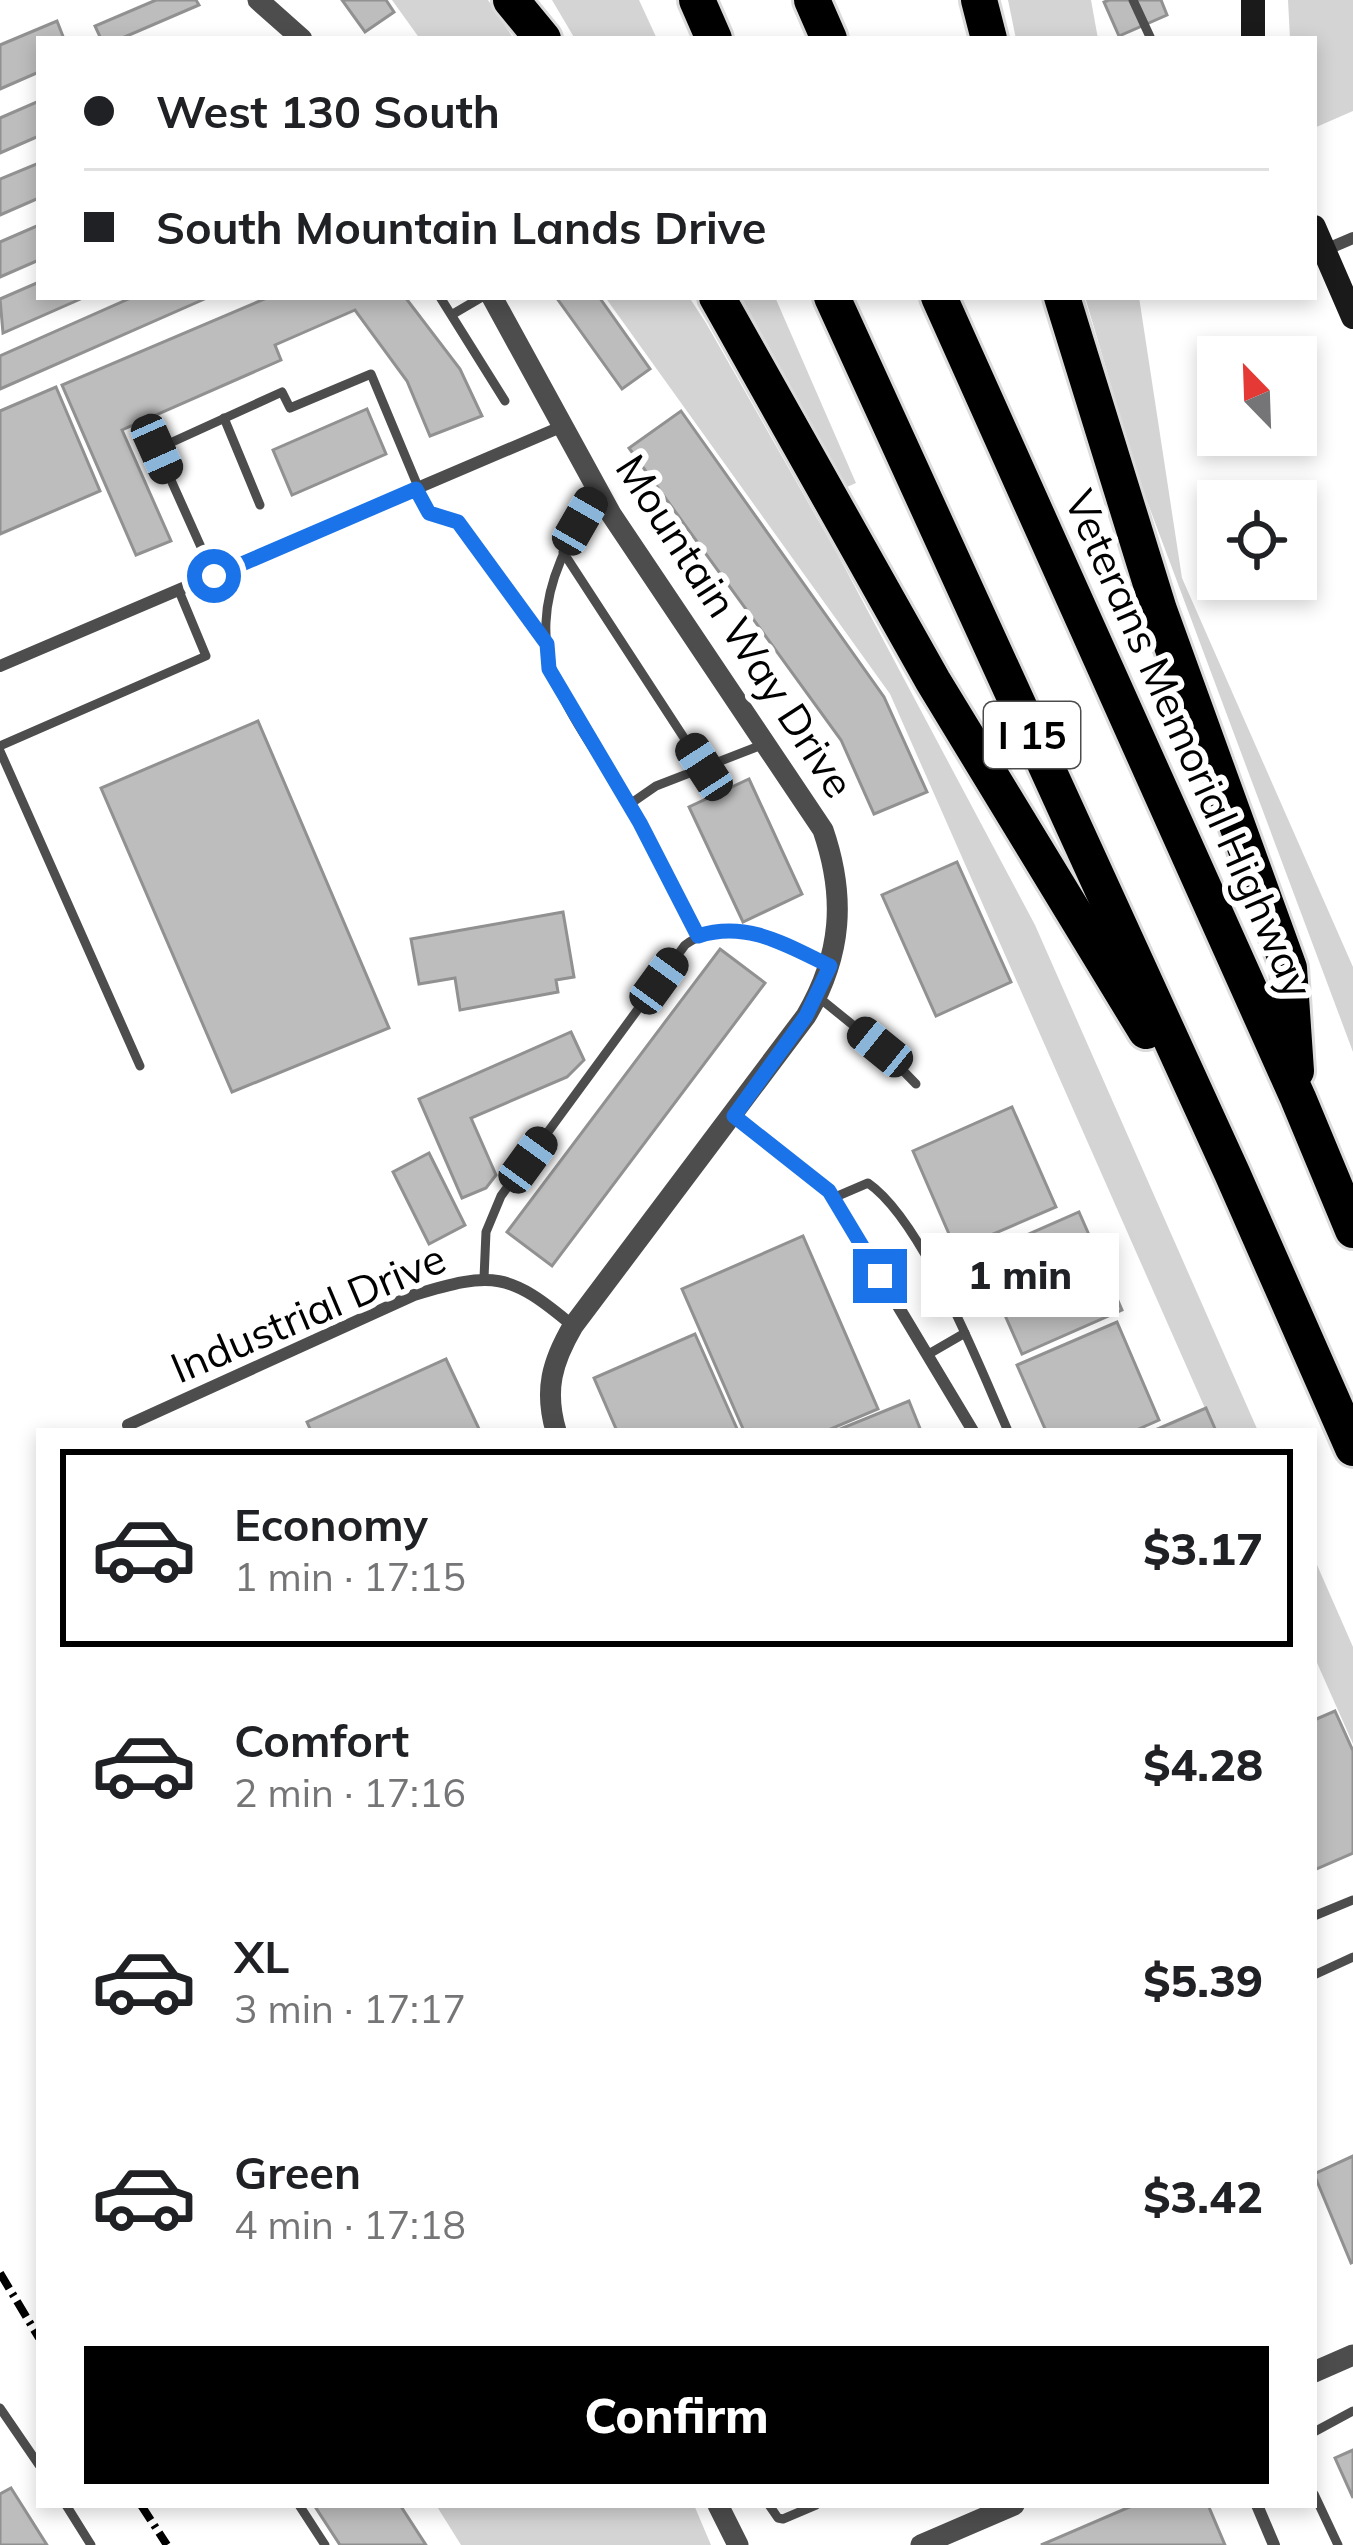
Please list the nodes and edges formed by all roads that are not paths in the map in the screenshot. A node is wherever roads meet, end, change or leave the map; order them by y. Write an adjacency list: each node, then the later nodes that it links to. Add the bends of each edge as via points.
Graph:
1 (258, 0): 9 (street)
2 (511, 0): 10 (highway)
3 (535, 0): 11 (highway)
4 (697, 0): 12 (highway)
5 (812, 0): 13 (highway)
6 (979, 0): 14 (highway)
7 (1133, 0): 15 (lane)
8 (1253, 0): 16 (main road)
9 (299, 36)
10 (544, 36)
11 (546, 36)
12 (713, 36)
13 (828, 36)
14 (988, 36)
15 (1149, 36)
16 (1252, 36)
17 (1353, 238): 18 (street)
18 (1319, 239): 27 (main road)
19 (442, 300): 26 (lane)
20 (477, 300): 26 (lane)
21 (494, 300): 30 (street, Mountain Way Drive)
22 (719, 300): 50 (highway, via 934,681)
23 (833, 300): 50 (highway, I 15)
24 (940, 300): 48 (highway, Veterans Memorial Highway / I 15)
25 (1063, 300): 48 (highway, via 1159,610 1289,968)
26 (453, 314): 28 (lane)
27 (1353, 317)
28 (505, 400)
29 (224, 418): 31 (lane, via 281,392 290,408 371,374); 33 (lane); 35 (lane, via 157,449)
30 (563, 426): 31 (street); 32 (street, Mountain Way Drive)
31 (416, 489): 35 (street); 37 (lane, via 429,513 458,522)
32 (597, 491): 34 (lane); 39 (street, Mountain Way Drive)
33 (260, 505)
34 (562, 551): 37 (lane, via 548,598); 41 (lane)
35 (214, 576): 36 (street)
36 (179, 591): 38 (street); 40 (lane, via 206,656)
37 (547, 644): 42 (lane, via 549,669)
38 (0, 666)
39 (767, 743): 41 (lane); 44 (street, Mountain Way Drive, via 832,858 840,916)
40 (0, 749): 46 (lane)
41 (704, 767): 42 (lane)
42 (630, 804): 43 (lane)
43 (698, 936): 44 (lane, via 746,930); 53 (lane, via 501,1196 486,1232)
44 (830, 966): 45 (street, Mountain Way Drive)
45 (817, 996): 47 (lane); 49 (street, Mountain Way Drive)
46 (140, 1066)
47 (916, 1084)
48 (1298, 1098): 52 (highway, Veterans Memorial Highway / I 15)
49 (734, 1116): 51 (street); 54 (street, Mountain Way Drive)
50 (1232, 1172): 61 (highway, I 15)
51 (833, 1198): 55 (lane, via 868,1183 881,1192); 56 (street)
52 (1353, 1230)
53 (484, 1277): 54 (street, Industrial Drive, via 536,1295); 57 (street, Industrial Drive, via 414,1294)
54 (573, 1326): 58 (street, Mountain Way Drive, via 554,1358)
55 (965, 1333): 56 (lane); 60 (lane)
56 (927, 1355): 59 (street)
57 (128, 1425)
58 (556, 1428)
59 (971, 1428)
60 (1007, 1428)
61 (1353, 1448)
62 (1353, 1900): 63 (lane)
63 (1317, 1915)
64 (1353, 1958): 65 (lane)
65 (1317, 1974)
66 (1353, 2355): 67 (street)
67 (1317, 2371)
68 (0, 2408): 71 (lane)
69 (1353, 2410): 70 (lane)
70 (1317, 2430)
71 (36, 2461)
72 (1317, 2500): 85 (lane)
73 (68, 2508): 80 (lane)
74 (301, 2508): 81 (lane)
75 (720, 2508): 82 (street)
76 (771, 2508): 77 (lane, via 783,2519)
77 (809, 2508)
78 (1258, 2508): 84 (street)
79 (973, 2513): 83 (street)
80 (92, 2545)
81 (325, 2545)
82 (738, 2545)
83 (921, 2545)
84 (1274, 2545)
85 (1338, 2545)

